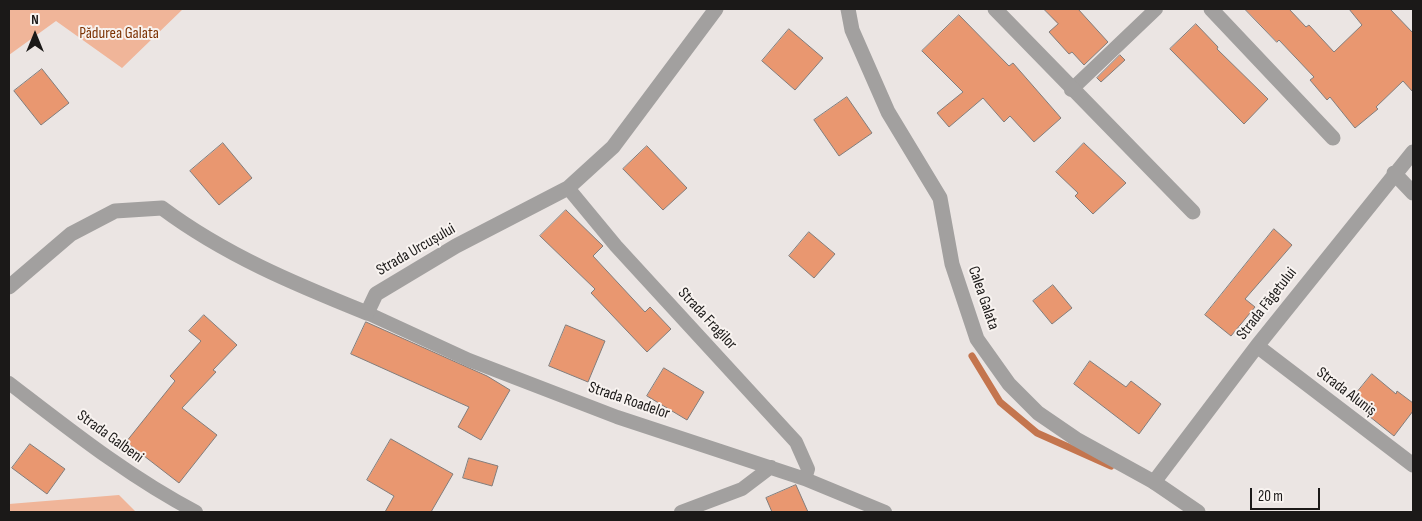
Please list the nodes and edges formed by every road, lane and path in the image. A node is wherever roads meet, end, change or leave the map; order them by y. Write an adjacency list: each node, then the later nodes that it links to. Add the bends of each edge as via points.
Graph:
1 (716, 9): 10 (street, Strada Urcușului, via 613,147)
2 (848, 9): 20 (street, Calea Galata, via 852,30 888,112 940,198 952,264 977,339 1009,384 1038,413 1076,439)
3 (995, 9): 6 (street)
4 (1156, 9): 6 (lane)
5 (1211, 9): 7 (street)
6 (1071, 90): 12 (street)
7 (1333, 138)
8 (1413, 152): 9 (street, Strada Făgetului)
9 (1394, 173): 11 (street); 15 (street, Strada Făgetului)
10 (568, 188): 14 (street, Strada Urcușului, via 456,246 376,294); 19 (lane, Strada Fragilor, via 616,246 796,442 808,469)
11 (1413, 193)
12 (1193, 212)
13 (9, 286): 14 (street, via 71,234 115,211 162,208 189,228 276,276)
14 (367, 313): 18 (lane, Strada Roadelor, via 469,360 608,413)
15 (1257, 346): 17 (street, Strada Aluniș); 20 (street, Strada Făgetului)
16 (9, 383): 21 (lane, Strada Galbeni, via 117,464)
17 (1413, 465)
18 (771, 467): 19 (lane, Strada Roadelor); 22 (lane, via 742,489)
19 (805, 479): 23 (lane, Strada Roadelor)
20 (1154, 482): 24 (street, Calea Galata)
21 (196, 512)
22 (681, 512)
23 (885, 512)
24 (1198, 512)

